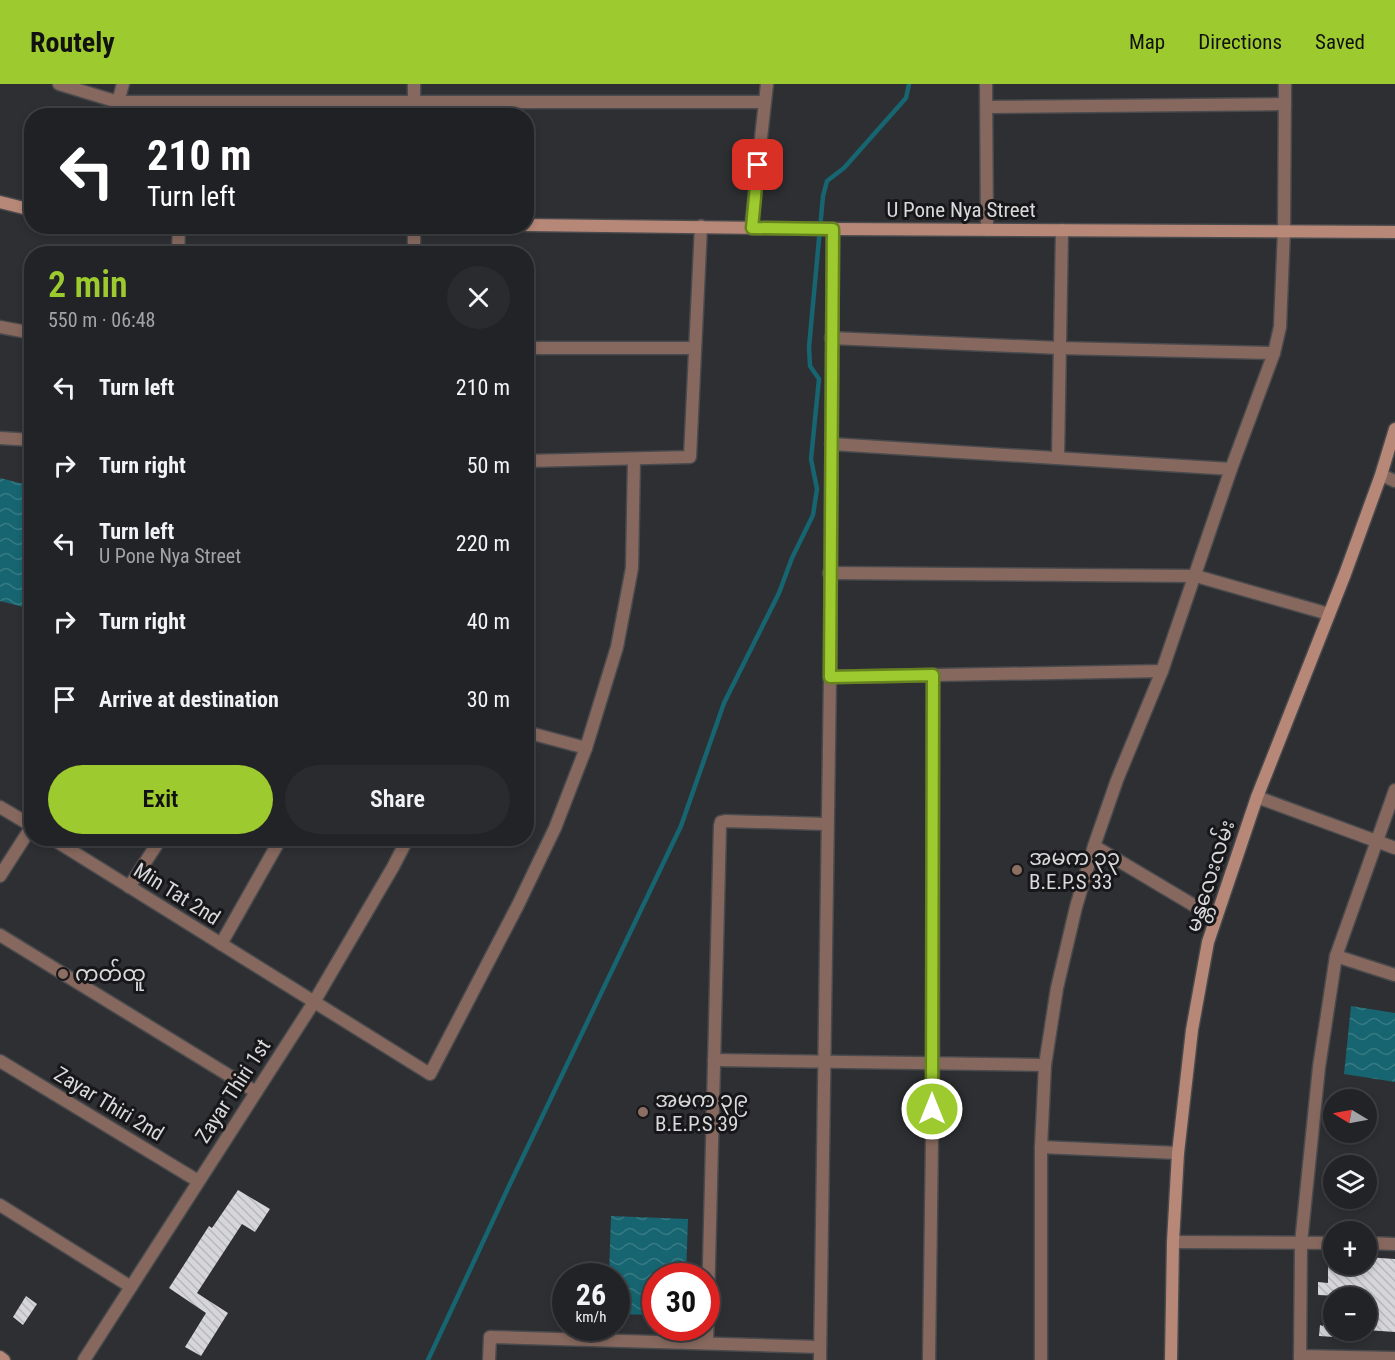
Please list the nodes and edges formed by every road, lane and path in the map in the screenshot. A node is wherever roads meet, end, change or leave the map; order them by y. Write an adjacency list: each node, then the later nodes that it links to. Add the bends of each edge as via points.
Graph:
1 (59, 84): 7 (street)
2 (123, 84): 7 (street)
3 (414, 84): 8 (street)
4 (767, 84): 9 (street)
5 (986, 84): 11 (street)
6 (1285, 84): 10 (street)
7 (118, 102): 8 (street); 12 (street)
8 (414, 102): 9 (street); 13 (street)
9 (765, 102): 18 (street)
10 (1285, 104): 11 (street); 22 (street)
11 (987, 107): 20 (street)
12 (116, 108)
13 (414, 108)
14 (0, 202): 15 (street)
15 (24, 208)
16 (534, 225): 17 (street, U Pone Nya Street)
17 (701, 226): 18 (street, U Pone Nya Street); 28 (street)
18 (752, 228): 19 (street, U Pone Nya Street)
19 (833, 229): 20 (street, U Pone Nya Street); 26 (street)
20 (987, 230): 21 (street, U Pone Nya Street)
21 (1062, 230): 22 (street, U Pone Nya Street); 29 (street)
22 (1284, 231): 23 (street, U Pone Nya Street); 30 (street, via 1280,327)
23 (1395, 232)
24 (0, 327): 25 (street)
25 (24, 332)
26 (831, 338): 29 (street); 34 (street)
27 (534, 348): 28 (street)
28 (694, 348): 36 (street, via 690,457)
29 (1060, 348): 30 (street); 35 (street)
30 (1274, 353): 38 (street)
31 (1395, 429): 39 (street, မန္တလေးလမ်း)
32 (0, 438): 33 (street)
33 (24, 440)
34 (831, 444): 35 (street); 41 (street)
35 (1058, 457): 38 (street)
36 (634, 459): 37 (street); 48 (street, via 632,568 617,647)
37 (534, 461)
38 (1232, 469): 42 (street)
39 (1381, 475): 40 (street); 43 (street, မန္တလေးလမ်း)
40 (1395, 481)
41 (829, 573): 42 (street); 46 (street)
42 (1196, 576): 43 (street); 44 (street)
43 (1329, 614): 50 (street, မန္တလေးလမ်း)
44 (1162, 671): 45 (street); 60 (street)
45 (933, 675): 46 (street); 73 (street)
46 (830, 677): 53 (street)
47 (534, 734): 48 (street)
48 (586, 748): 69 (street, Min Tat 2nd, via 518,905 430,1074)
49 (1395, 790): 55 (street)
50 (1257, 797): 55 (street); 64 (street, မန္တလေးလမ်း)
51 (0, 807): 52 (street)
52 (24, 822)
53 (826, 824): 70 (street, via 721,822); 72 (street)
54 (24, 837): 62 (street)
55 (1376, 841): 61 (street); 67 (street)
56 (64, 846): 63 (street, Min Tat 2nd)
57 (156, 846): 63 (street)
58 (276, 846): 66 (street, Min Tat 2nd)
59 (404, 846): 69 (street, Zayar Thiri 1st)
60 (1094, 846): 64 (street); 74 (street, via 1057,988)
61 (1395, 848)
62 (0, 876)
63 (129, 887): 66 (street, Min Tat 2nd)
64 (1215, 918): 77 (street, မန္တလေးလမ်း, via 1192,1030)
65 (0, 935): 75 (street)
66 (221, 944): 69 (street, Min Tat 2nd)
67 (1336, 956): 68 (street); 81 (street, via 1319,1067)
68 (1395, 975)
69 (314, 1002): 75 (street, Zayar Thiri 1st)
70 (714, 1060): 72 (street); 86 (street)
71 (0, 1061): 78 (street, Zayar Thiri 2nd)
72 (824, 1062): 73 (street); 87 (street)
73 (933, 1063): 74 (street); 95 (street)
74 (1045, 1065): 76 (street)
75 (256, 1092): 78 (street, Zayar Thiri 1st)
76 (1041, 1147): 77 (street); 96 (street)
77 (1178, 1153): 80 (street, မန္တလေးလမ်း)
78 (198, 1181): 85 (street, Zayar Thiri 1st)
79 (0, 1205): 85 (street)
80 (1173, 1242): 81 (street); 97 (street, မန္တလေးလမ်း)
81 (1301, 1243): 82 (street); 89 (street)
82 (1323, 1243)
83 (1377, 1243): 84 (street)
84 (1395, 1244)
85 (131, 1287): 92 (street, Zayar Thiri 1st)
86 (707, 1343): 87 (street); 93 (street, via 490,1337)
87 (820, 1347): 94 (street)
88 (0, 1357): 91 (street)
89 (1300, 1358): 90 (street)
90 (1395, 1358)
91 (4, 1360)
92 (84, 1360)
93 (489, 1360)
94 (820, 1360)
95 (929, 1360)
96 (1041, 1360)
97 (1171, 1360)

